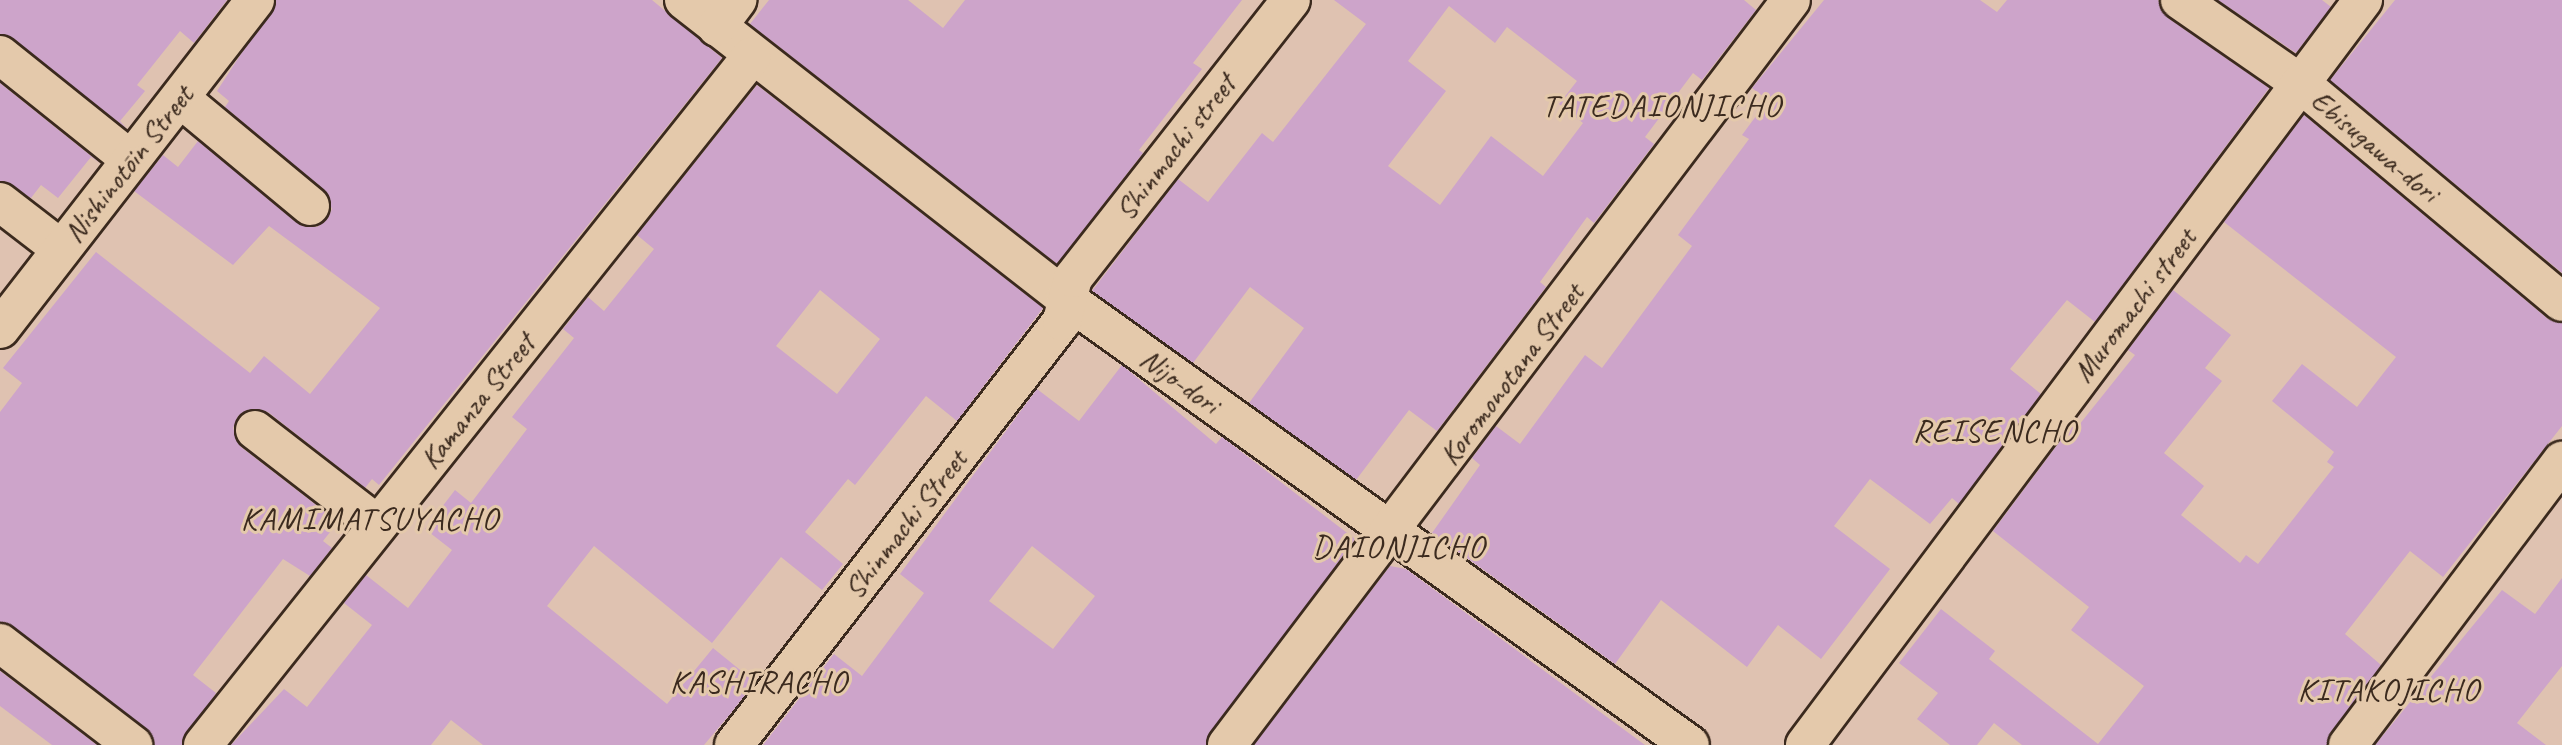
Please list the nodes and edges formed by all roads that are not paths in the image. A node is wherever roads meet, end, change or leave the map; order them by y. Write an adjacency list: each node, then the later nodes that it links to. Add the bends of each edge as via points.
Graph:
1 (255, 0): 11 (street, Nishinotōin Street)
2 (684, 0): 7 (street, Nijo-dori)
3 (1290, 0): 16 (street, Shinmachi street, via 1073,278)
4 (1791, 0): 22 (street, Koromonotana Street)
5 (2180, 0): 10 (street, Ebisugawa-dori)
6 (2363, 0): 10 (street, Muromachi street)
7 (727, 13): 9 (street, Nijo-dori)
8 (0, 55): 12 (street)
9 (751, 57): 16 (street, Nijo-dori); 21 (street, Kamanza Street)
10 (2300, 83): 17 (street, Ebisugawa-dori); 29 (street, Muromachi street)
11 (180, 98): 12 (street, Nishinotōin Street); 14 (street)
12 (130, 159): 15 (street, Nishinotōin Street)
13 (0, 202): 15 (street)
14 (310, 206)
15 (61, 249): 18 (street, Nishinotōin Street)
16 (1065, 298): 22 (street, Nijo-dori); 26 (street, Shinmachi Street, via 1062,321)
17 (2562, 302)
18 (0, 329)
19 (255, 430): 21 (street)
20 (2562, 461): 30 (street)
21 (378, 525): 25 (street, Kamanza Street)
22 (1393, 533): 27 (street, Koromonotana Street); 28 (street, Nijo-dori)
23 (0, 643): 24 (street)
24 (133, 745)
25 (202, 745)
26 (734, 745)
27 (1227, 745)
28 (1689, 745)
29 (1805, 745)
30 (2348, 745)

